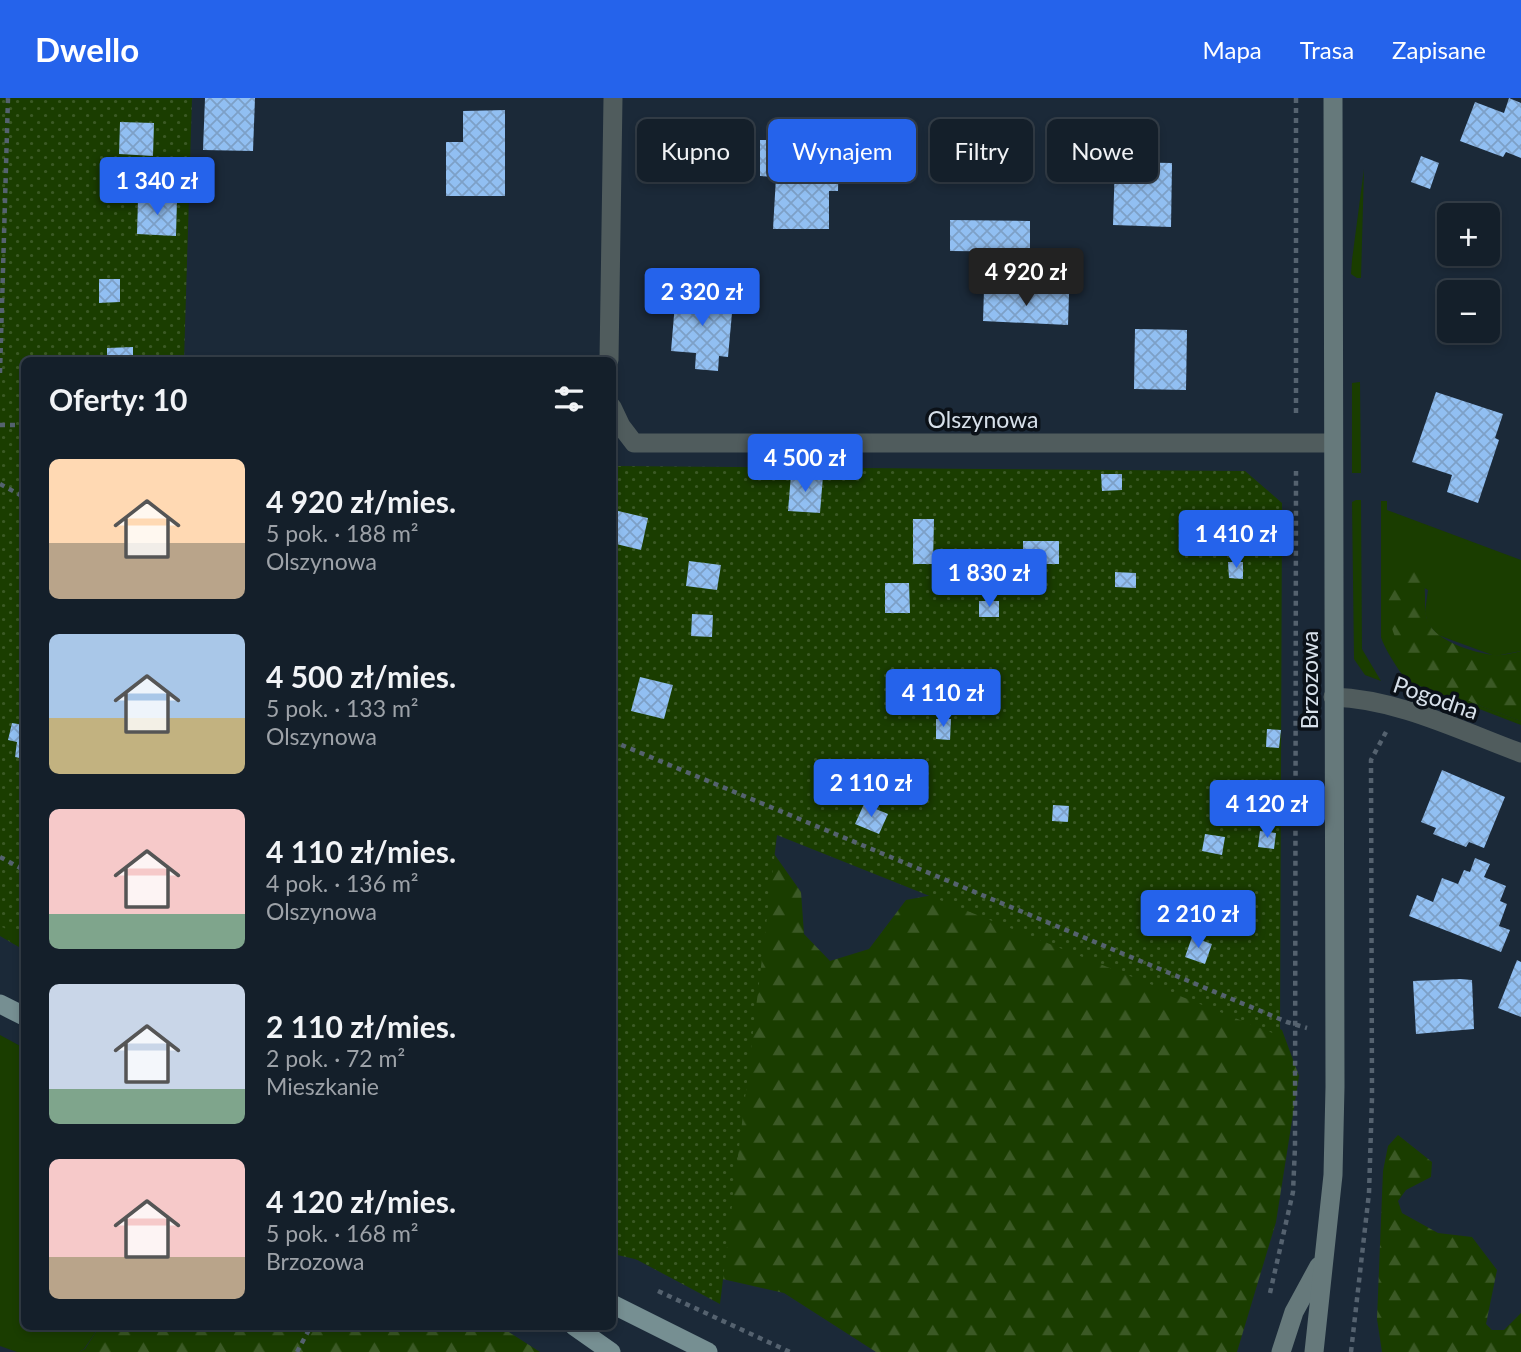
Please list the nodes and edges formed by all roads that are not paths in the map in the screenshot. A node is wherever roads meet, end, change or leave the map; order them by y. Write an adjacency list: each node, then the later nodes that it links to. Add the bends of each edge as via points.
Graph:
1 (613, 98): 3 (street)
2 (1333, 98): 5 (main road, Brzozowa)
3 (609, 357)
4 (616, 415): 5 (street, Olszynowa, via 634,443)
5 (1333, 443): 6 (main road, Brzozowa)
6 (1333, 698): 7 (street, Pogodna, via 1392,705); 10 (main road, Brzozowa, via 1333,1175)
7 (1521, 753)
8 (0, 1004): 9 (main road)
9 (21, 1014)
10 (1321, 1262): 15 (main road, Brzozowa, via 1294,1312); 16 (main road, Brzozowa)
11 (616, 1306): 14 (main road)
12 (580, 1330): 13 (main road)
13 (611, 1352)
14 (708, 1352)
15 (1281, 1352)
16 (1314, 1352)

